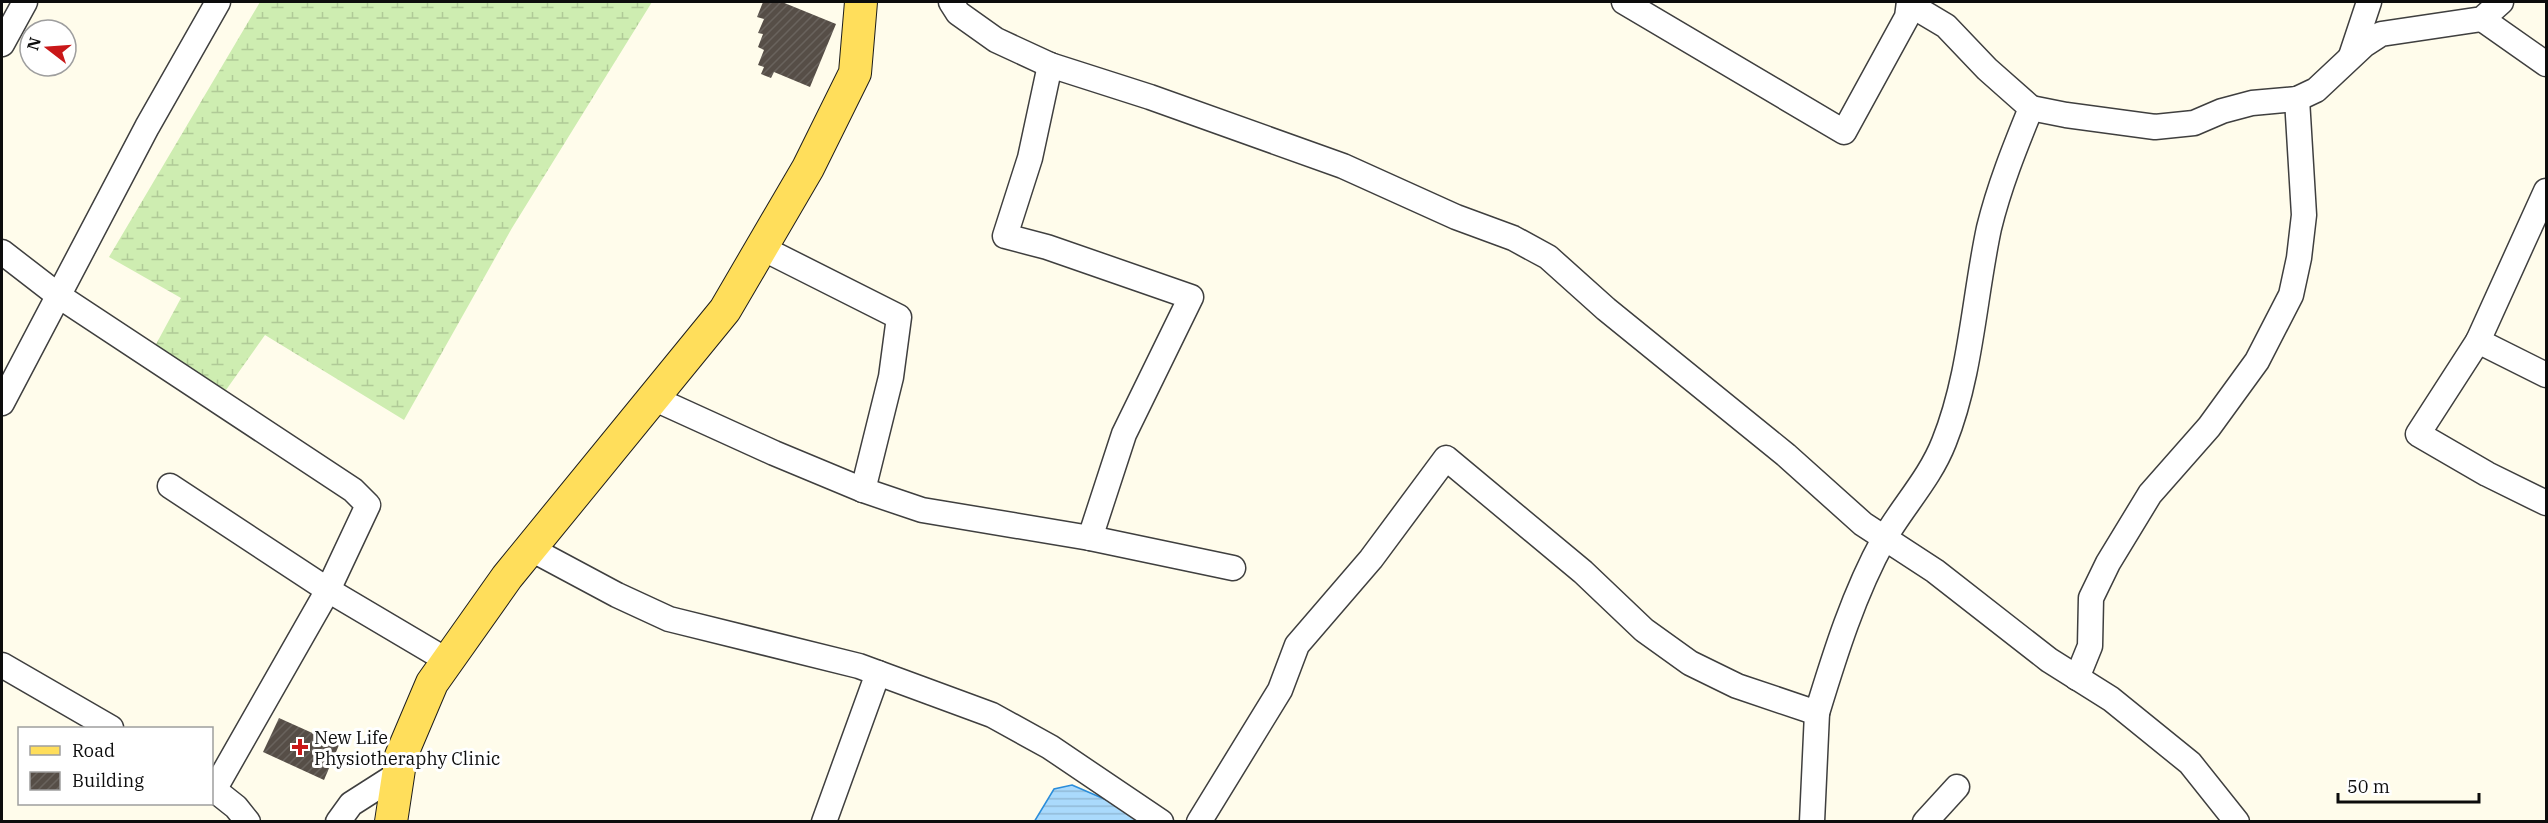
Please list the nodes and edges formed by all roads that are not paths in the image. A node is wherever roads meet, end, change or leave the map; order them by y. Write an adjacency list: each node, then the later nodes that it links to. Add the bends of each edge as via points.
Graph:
1 (25, 2): 10 (street)
2 (218, 2): 19 (street, via 147,126)
3 (861, 2): 17 (main road, via 855,73 808,168)
4 (951, 2): 13 (street, via 958,13 996,40)
5 (1624, 2): 8 (street, via 1844,132 1907,17)
6 (2369, 2): 11 (street)
7 (2501, 2): 9 (street)
8 (1909, 3): 15 (street, via 1946,26)
9 (2482, 20): 11 (street, via 2381,34); 12 (street)
10 (2, 44)
11 (2351, 56): 14 (street, via 2316,90)
12 (2547, 64)
13 (1050, 65): 27 (street, via 1030,158 1005,236 1191,297 1124,434); 28 (street, via 1343,166 1513,238 1548,257)
14 (2297, 99): 15 (street, via 2252,103 2194,123 2155,127); 35 (street, via 2304,215 2291,295 2257,361 2209,427 2150,494 2108,563 2091,598 2090,646)
15 (2031, 108): 28 (street, via 1990,226 1959,393 1944,442 1928,477)
16 (2547, 191): 20 (street)
17 (762, 248): 22 (main road, via 725,310); 25 (street, via 899,317 891,377)
18 (2, 252): 19 (street)
19 (59, 296): 23 (street); 31 (street, via 353,490 368,505)
20 (2478, 341): 21 (street); 26 (street, via 2418,434 2487,474)
21 (2547, 375)
22 (654, 398): 25 (street); 29 (main road)
23 (2, 403)
24 (170, 486): 31 (street)
25 (863, 490): 27 (street, via 922,510)
26 (2547, 502)
27 (1090, 538): 30 (street)
28 (1885, 539): 35 (street, via 1935,571); 36 (street, via 1833,658)
29 (531, 549): 32 (main road); 34 (street, via 669,619)
30 (1233, 568)
31 (328, 590): 32 (street); 40 (street)
32 (448, 661): 38 (main road, via 432,683 401,756)
33 (2, 665): 37 (street)
34 (878, 673): 44 (street); 45 (street, via 992,715 1050,747)
35 (2077, 678): 49 (street, via 2111,699 2190,763)
36 (1817, 713): 46 (street, via 1737,686 1690,663 1644,630 1583,572 1446,458 1371,559 1297,645 1280,690); 47 (street)
37 (108, 727)
38 (398, 774): 42 (street, via 351,804); 43 (main road)
39 (1957, 787): 48 (street)
40 (213, 789): 41 (street)
41 (248, 822)
42 (338, 822)
43 (391, 822)
44 (824, 822)
45 (1161, 822)
46 (1199, 822)
47 (1812, 822)
48 (1925, 822)
49 (2237, 822)

